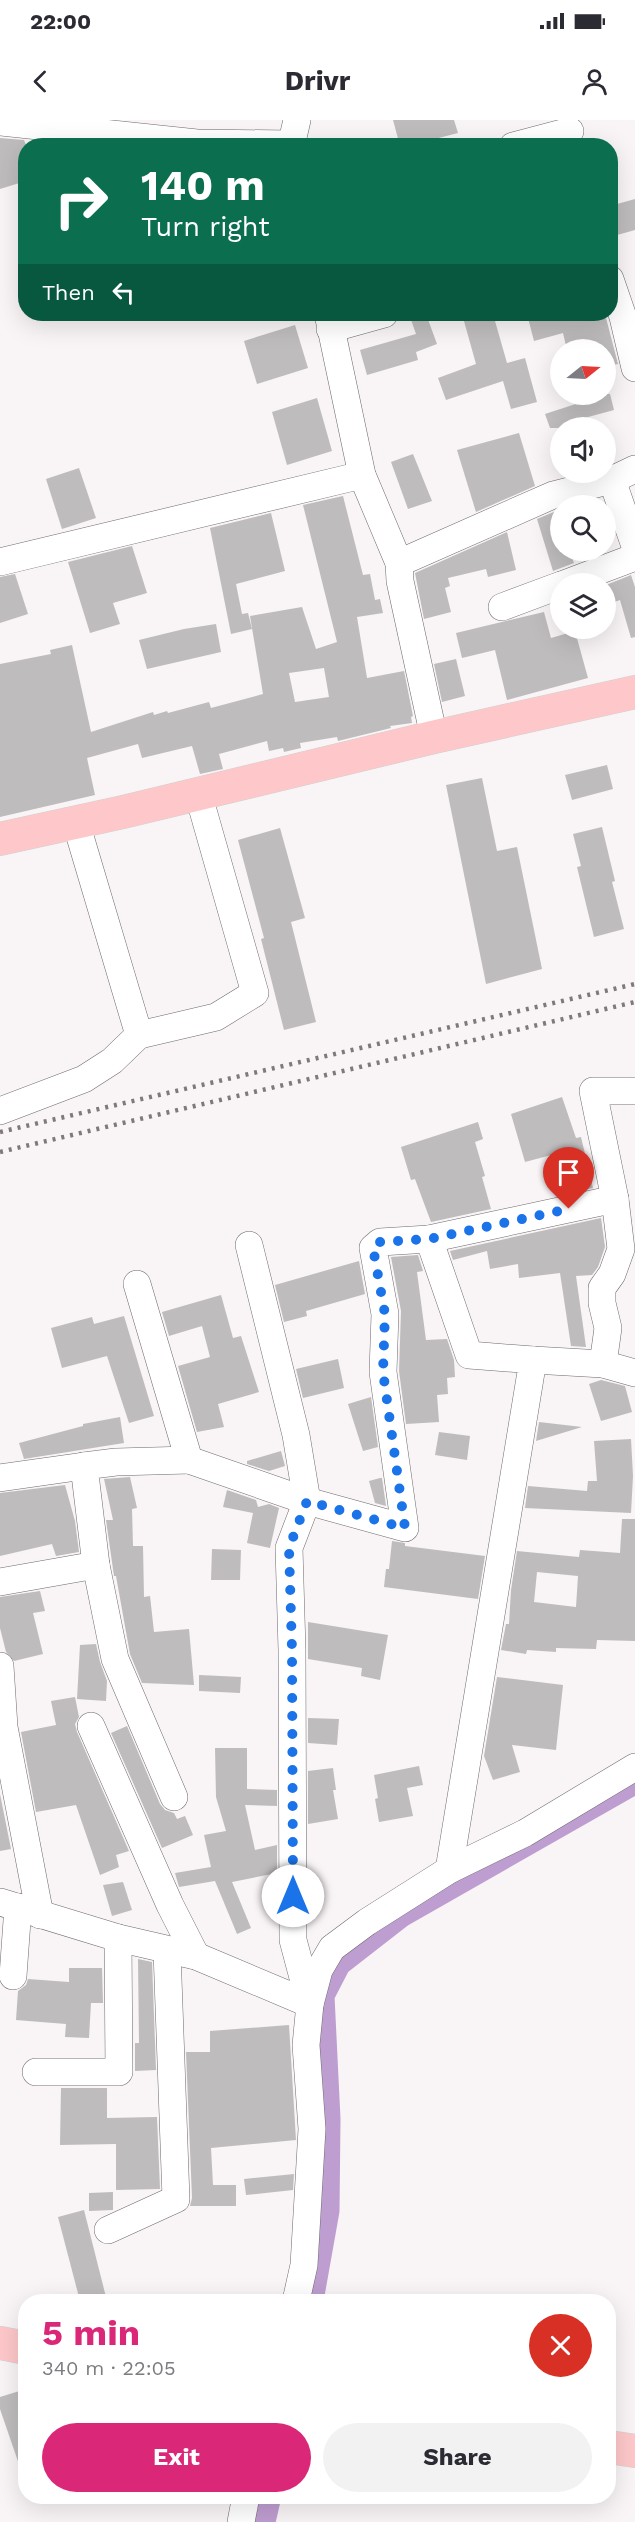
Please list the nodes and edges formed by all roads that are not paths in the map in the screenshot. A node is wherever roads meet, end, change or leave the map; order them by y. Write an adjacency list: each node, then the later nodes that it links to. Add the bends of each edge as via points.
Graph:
1 (0, 122): 4 (street)
2 (570, 132): 6 (street)
3 (293, 137): 5 (street)
4 (149, 138)
5 (277, 138)
6 (546, 138)
7 (618, 302): 9 (street)
8 (329, 322): 11 (street)
9 (635, 368)
10 (623, 474): 12 (street); 15 (street, via 553,495)
11 (362, 475): 14 (street); 15 (street)
12 (635, 546)
13 (635, 557): 16 (street)
14 (0, 562)
15 (399, 563): 20 (street)
16 (592, 573)
17 (550, 589): 18 (street)
18 (502, 607)
19 (635, 692): 20 (main road)
20 (434, 736): 21 (main road)
21 (198, 793): 22 (main road); 24 (street, via 255,993 216,1017)
22 (76, 822): 23 (main road); 24 (street)
23 (0, 839)
24 (139, 1035): 26 (street, via 112,1061 84,1079)
25 (635, 1091): 27 (street, via 593,1091)
26 (0, 1111)
27 (615, 1199): 28 (street); 32 (street, via 621,1249 602,1288 608,1328)
28 (429, 1239): 31 (street, via 469,1355); 37 (street, via 380,1242 373,1248 385,1314 383,1372 405,1528)
29 (249, 1245): 37 (street, via 296,1435)
30 (136, 1284): 34 (street)
31 (533, 1360): 32 (street); 44 (street)
32 (603, 1364): 33 (street)
33 (635, 1373)
34 (189, 1460): 35 (street); 37 (street)
35 (84, 1466): 36 (street); 38 (street)
36 (0, 1478)
37 (307, 1501): 50 (street, via 289,1548 293,1940)
38 (96, 1565): 39 (street); 43 (street, via 115,1659)
39 (0, 1582)
40 (0, 1666): 45 (street)
41 (91, 1726): 48 (street)
42 (635, 1767): 44 (street, via 525,1833)
43 (174, 1797)
44 (449, 1870): 50 (street, via 332,1948 319,1970)
45 (19, 1908): 46 (street); 49 (street)
46 (118, 1938): 47 (street); 51 (street, via 119,2072)
47 (167, 1951): 48 (street); 52 (street, via 176,2199)
48 (196, 1956): 50 (street)
49 (13, 1976)
50 (310, 2004): 53 (street, via 306,2045 312,2130 304,2265)
51 (36, 2072)
52 (108, 2230)
53 (298, 2294)
54 (0, 2343): 55 (main road)
55 (18, 2346)
56 (616, 2448): 57 (main road)
57 (635, 2451)
58 (244, 2504): 59 (street)
59 (241, 2522)

